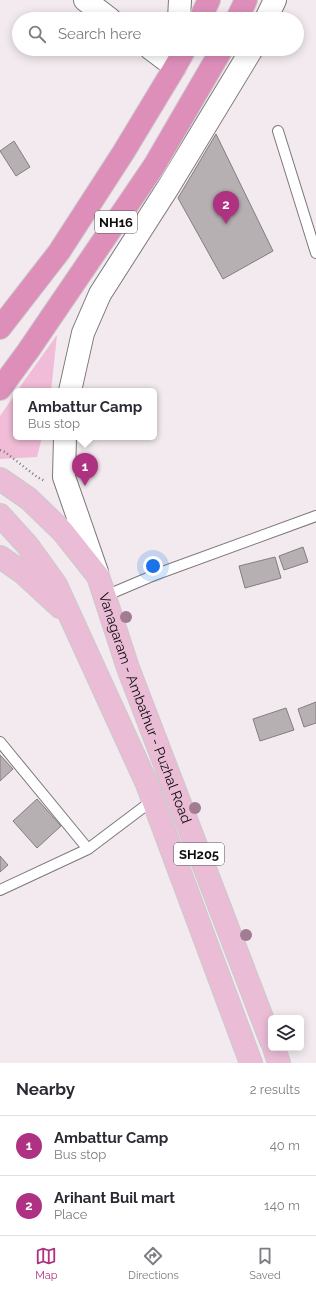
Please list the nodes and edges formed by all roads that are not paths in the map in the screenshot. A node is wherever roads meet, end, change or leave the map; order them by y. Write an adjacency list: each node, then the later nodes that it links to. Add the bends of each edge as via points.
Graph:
1 (85, 0): 6 (street)
2 (180, 0): 7 (street)
3 (209, 0): 8 (highway)
4 (246, 0): 9 (highway)
5 (275, 0): 10 (street)
6 (101, 12)
7 (179, 12)
8 (203, 12)
9 (240, 12)
10 (269, 12)
11 (178, 56): 16 (highway, NH16, via 123,153 59,252)
12 (218, 56): 18 (highway, NH16, via 154,166)
13 (248, 56): 17 (street, via 100,294 83,333)
14 (278, 131): 15 (lane)
15 (316, 253)
16 (0, 328)
17 (71, 388)
18 (0, 389)
19 (65, 440): 24 (street, Vanagaram - Ambathur - Puzhal Road / SH205, via 64,476)
20 (0, 479): 24 (main road, via 29,499 63,532)
21 (0, 515): 25 (main road, via 28,546 56,585)
22 (316, 516): 24 (lane, via 157,574)
23 (0, 557): 25 (main road, via 54,600)
24 (101, 586): 30 (main road, Vanagaram - Ambathur - Puzhal Road / SH205, via 131,675)
25 (71, 620): 27 (main road)
26 (0, 742): 28 (lane)
27 (154, 800): 28 (lane); 32 (main road)
28 (88, 849): 29 (lane)
29 (0, 890)
30 (268, 1033)
31 (275, 1051): 33 (main road)
32 (251, 1063)
33 (279, 1063)

